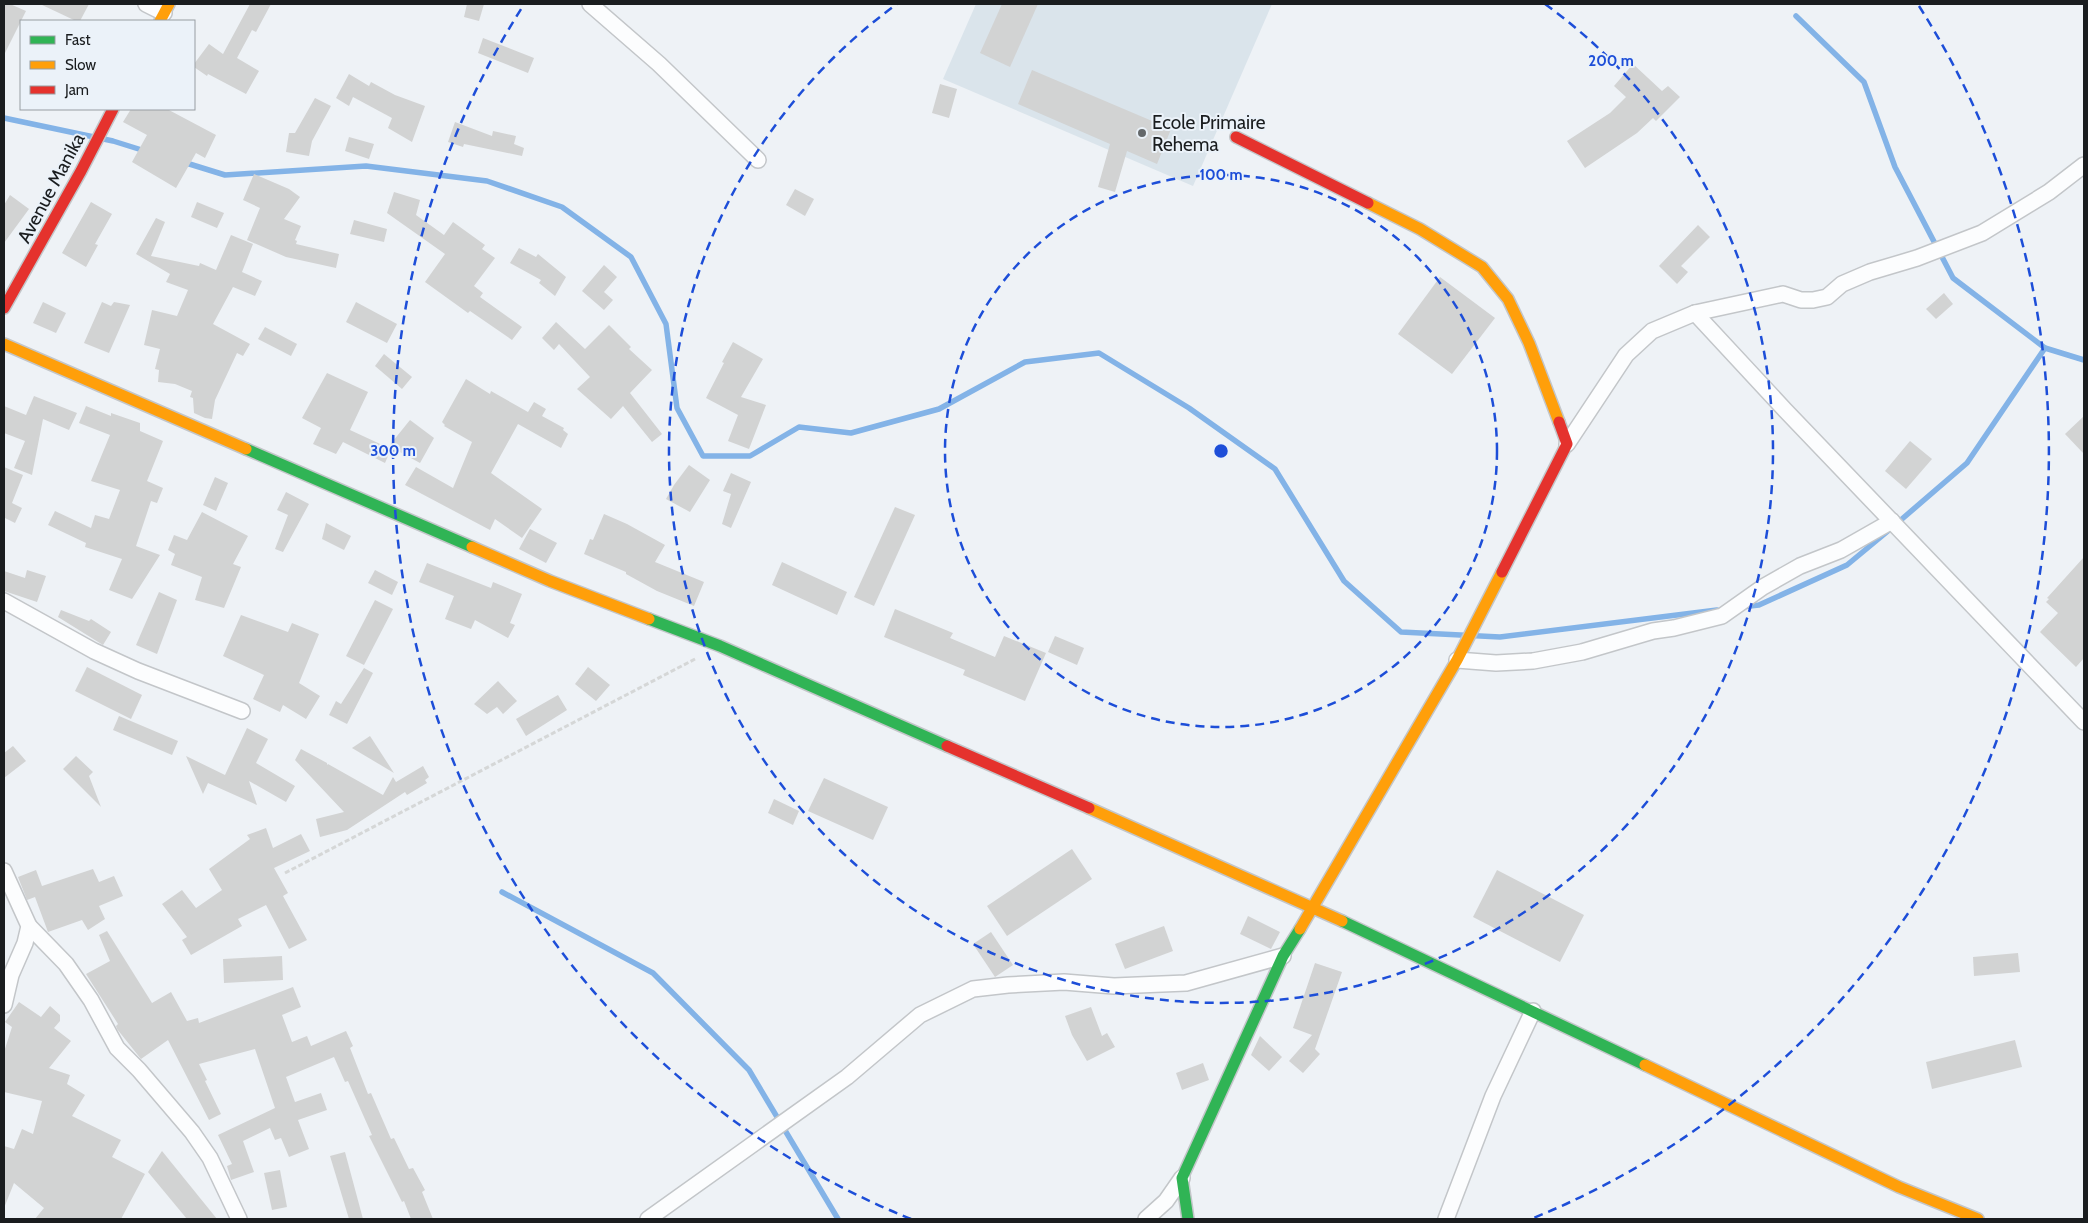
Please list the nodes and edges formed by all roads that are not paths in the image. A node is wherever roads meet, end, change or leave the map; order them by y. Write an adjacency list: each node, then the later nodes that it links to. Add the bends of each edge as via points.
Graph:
1 (146, 4): 3 (street)
2 (590, 4): 6 (street, via 659,64)
3 (164, 13)
4 (112, 110): 8 (street, Avenue Manika)
5 (1236, 137): 11 (street, via 1420,229 1482,267 1508,299 1536,360)
6 (758, 160)
7 (2084, 165): 9 (street, via 2049,192 1982,233 1870,272 1842,284 1827,297 1801,300 1783,294)
8 (4, 308)
9 (1695, 313): 11 (street, via 1652,331 1626,355); 12 (street)
10 (4, 344): 18 (street, via 550,581 720,646)
11 (1566, 444): 14 (street)
12 (1892, 521): 14 (street, via 1841,550 1800,566 1763,586 1722,616 1533,661); 16 (street)
13 (4, 600): 15 (street, via 94,651)
14 (1457, 660): 18 (street)
15 (242, 711)
16 (2084, 722)
17 (4, 871): 19 (street)
18 (1314, 907): 20 (street); 22 (street)
19 (29, 926): 21 (street); 24 (street, via 66,964 117,1048 192,1132 210,1158)
20 (1283, 956): 23 (street); 25 (street, via 1186,982 1114,986 1064,982 972,989 920,1015 847,1077)
21 (4, 1005)
22 (1533, 1011): 28 (street, via 1494,1096); 29 (street, via 1899,1187)
23 (1182, 1178): 26 (street, via 1166,1201); 27 (street)
24 (239, 1219)
25 (648, 1219)
26 (1146, 1219)
27 (1188, 1219)
28 (1446, 1219)
29 (1978, 1219)

